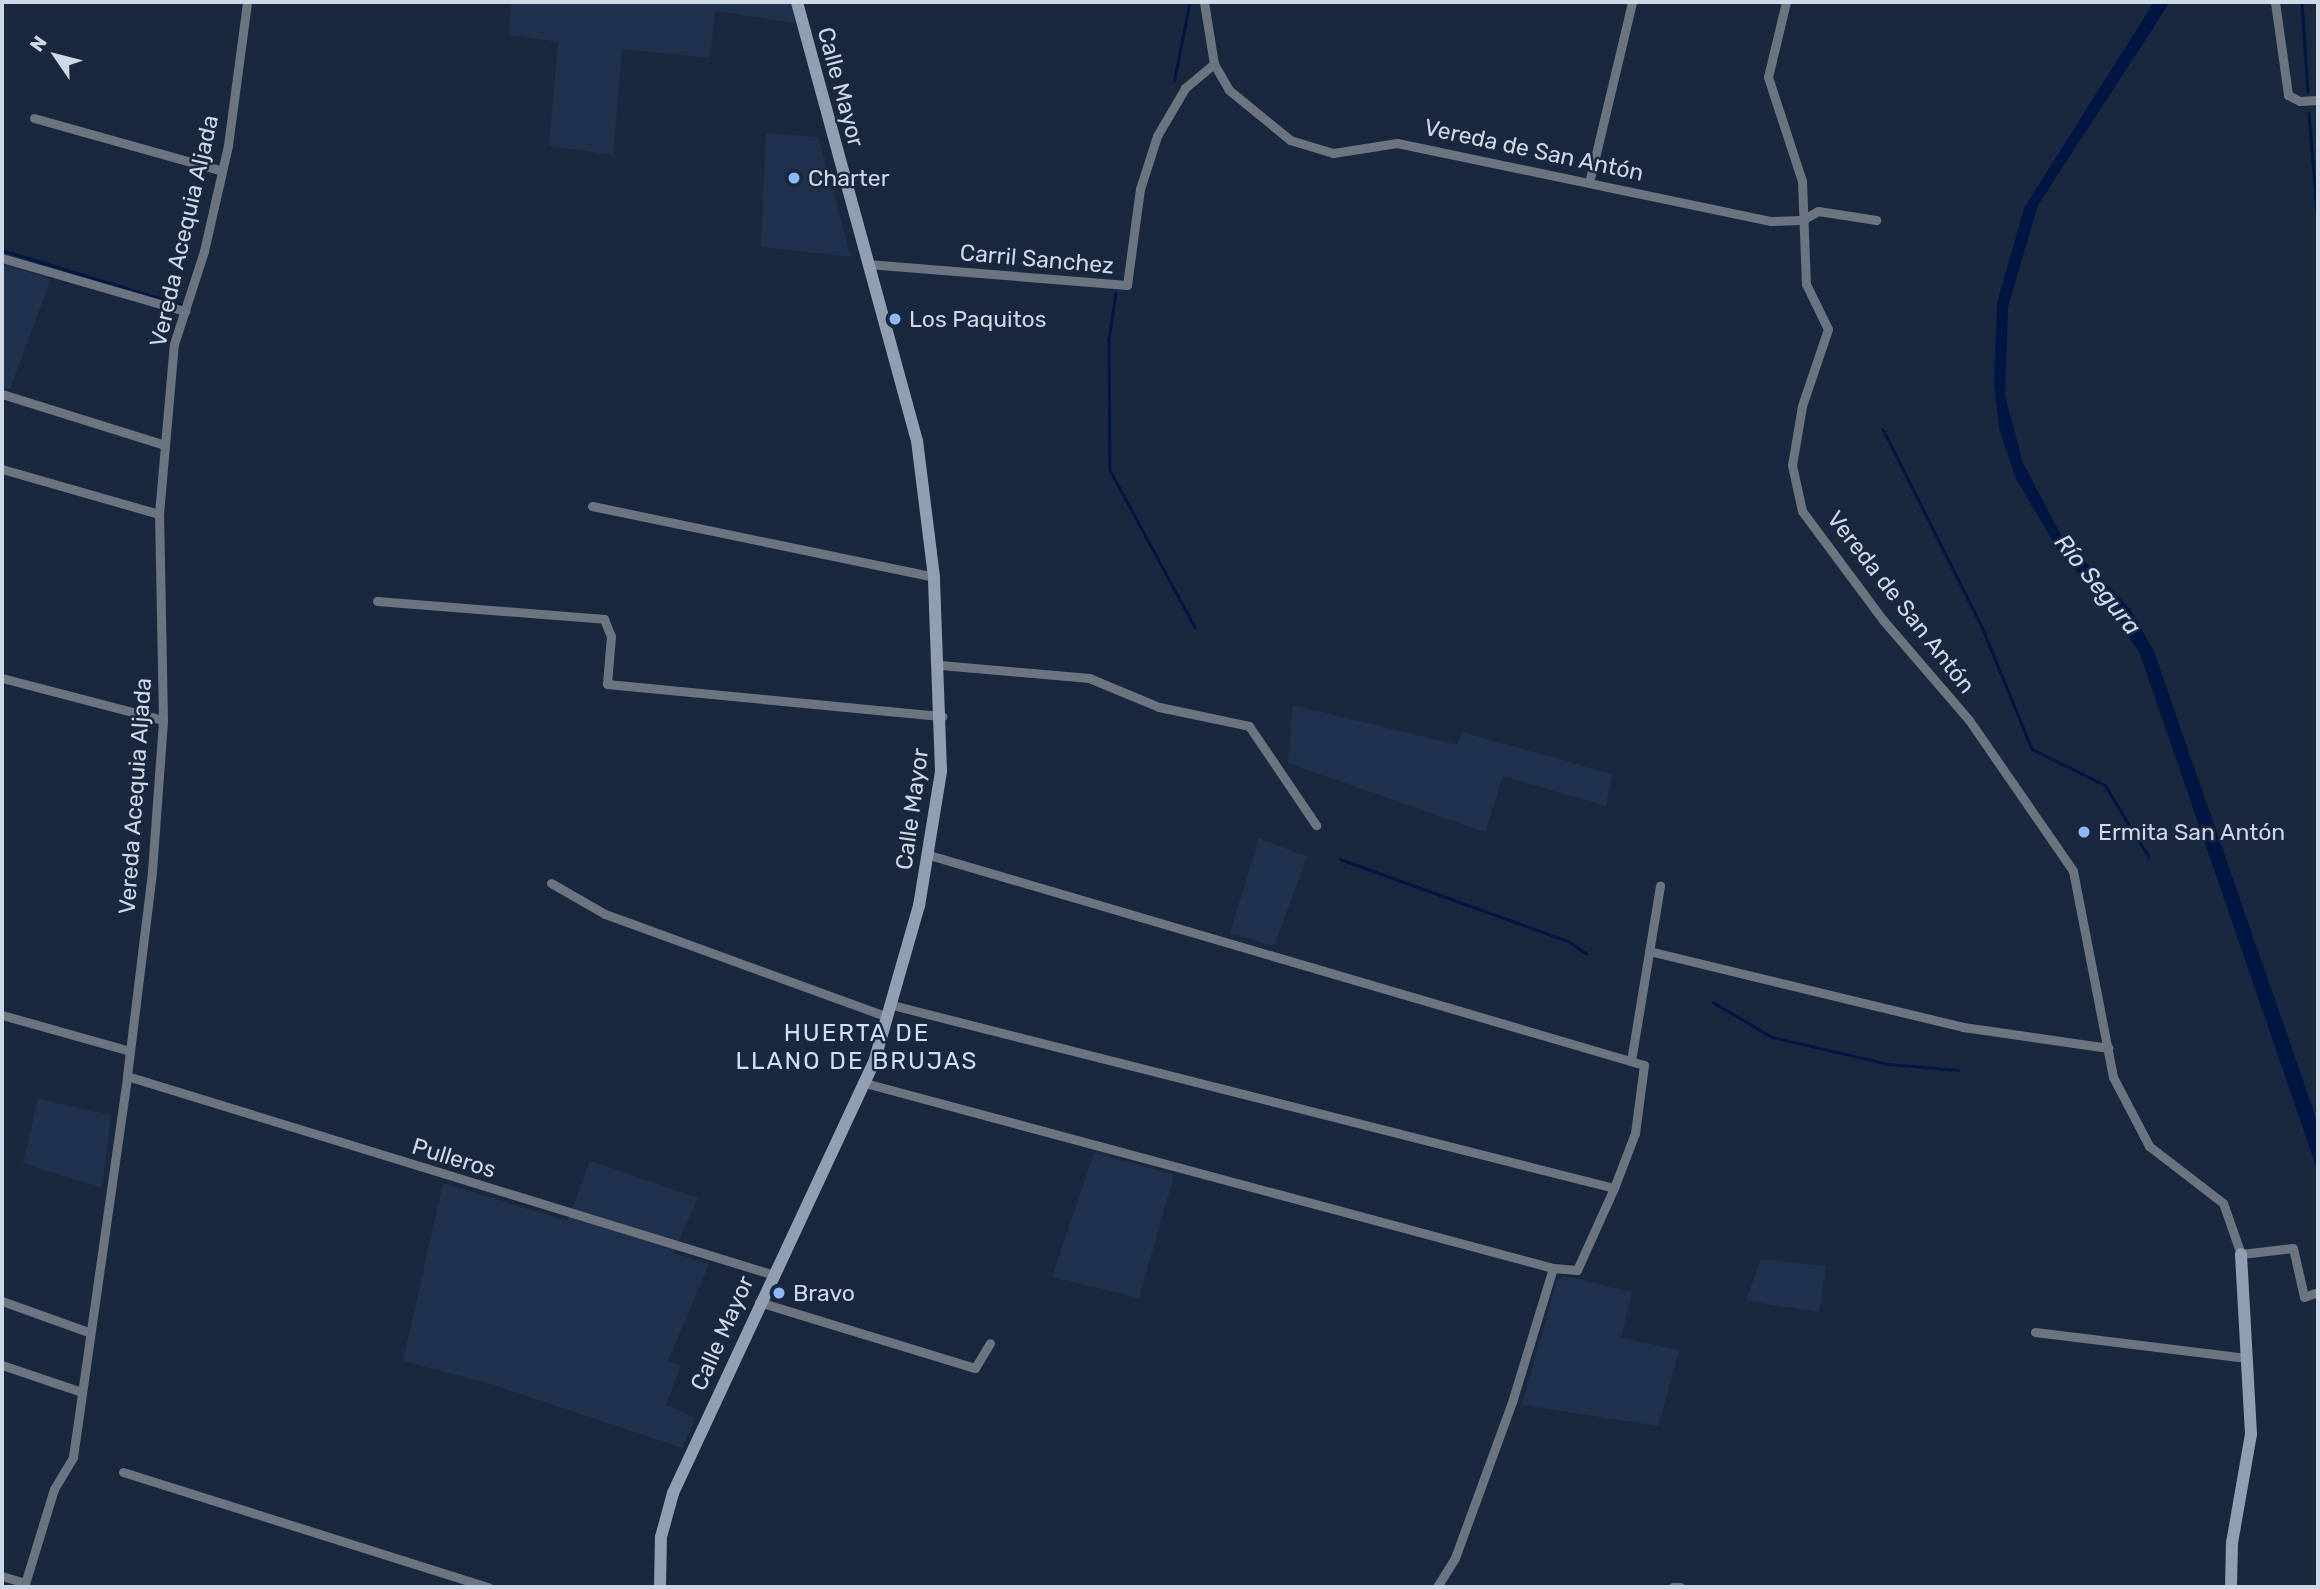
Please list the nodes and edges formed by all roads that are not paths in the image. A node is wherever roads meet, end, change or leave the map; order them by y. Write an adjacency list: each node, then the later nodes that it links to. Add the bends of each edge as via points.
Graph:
1 (247, 2): 10 (street, Vereda Acequia Aljada, via 228,145)
2 (797, 2): 15 (main road, Calle Mayor)
3 (1203, 2): 7 (street, Vereda de San Antón)
4 (1632, 2): 11 (street)
5 (1786, 2): 12 (street, via 1768,77 1802,181)
6 (2275, 2): 8 (street, via 2288,94 2301,101)
7 (1214, 64): 11 (street, Vereda de San Antón, via 1229,90 1290,140 1333,153 1397,143); 15 (street, Carril Sanchez, via 1185,88 1157,136 1140,189 1127,285)
8 (2318, 100)
9 (34, 118): 10 (street)
10 (219, 170): 16 (street, Vereda Acequia Aljada, via 204,251)
11 (1590, 183): 12 (street, Vereda de San Antón, via 1771,221)
12 (1802, 220): 13 (street, via 1818,211); 35 (street, Vereda de San Antón, via 1806,284 1828,329 1802,406 1792,465 1802,511 1883,620 1969,720 2073,870)
13 (1875, 220)
14 (2, 258): 16 (street)
15 (867, 264): 22 (main road, Calle Mayor, via 914,427)
16 (185, 311): 18 (street, Vereda Acequia Aljada, via 174,344)
17 (2, 394): 18 (street)
18 (165, 445): 21 (street, Vereda Acequia Aljada)
19 (2, 469): 21 (street)
20 (592, 506): 22 (street)
21 (159, 514): 27 (street, Vereda Acequia Aljada)
22 (934, 577): 24 (main road, Calle Mayor)
23 (377, 601): 26 (street, via 604,619 611,636 607,684)
24 (940, 665): 26 (main road, Calle Mayor); 28 (street, via 1089,678 1160,707 1249,726)
25 (2, 678): 27 (street)
26 (942, 716): 29 (main road, Calle Mayor, via 940,782)
27 (163, 720): 36 (street, Vereda Acequia Aljada, via 152,871)
28 (1316, 825)
29 (929, 855): 33 (main road, Calle Mayor); 37 (street)
30 (551, 883): 33 (street, via 605,914)
31 (1660, 885): 32 (street)
32 (1649, 951): 35 (street, via 1963,1027); 37 (street)
33 (890, 1011): 39 (main road, Calle Mayor); 40 (street)
34 (2, 1015): 36 (street)
35 (2108, 1048): 41 (street, Vereda de San Antón, via 2113,1077 2149,1146 2222,1203)
36 (130, 1051): 38 (street, Vereda Acequia Aljada)
37 (1631, 1061): 40 (street, via 1644,1065 1637,1119)
38 (127, 1076): 43 (street, Pulleros); 47 (street, Vereda Acequia Aljada)
39 (865, 1083): 42 (street); 43 (main road, Calle Mayor)
40 (1614, 1188): 42 (street, via 1577,1270)
41 (2241, 1254): 44 (street, via 2293,1248 2304,1297); 50 (main road, Vereda de San Antón)
42 (1553, 1268): 58 (street, via 1493,1454 1455,1558)
43 (771, 1274): 46 (main road, Calle Mayor)
44 (2318, 1292)
45 (2, 1301): 47 (street)
46 (759, 1302): 49 (street, via 975,1368); 57 (main road, Calle Mayor, via 669,1505)
47 (88, 1332): 52 (street, Vereda Acequia Aljada)
48 (2035, 1332): 50 (street)
49 (990, 1343)
50 (2246, 1359): 61 (main road, Vereda de San Antón, via 2251,1434 2232,1543)
51 (2, 1365): 52 (street)
52 (79, 1391): 55 (street, Vereda Acequia Aljada, via 73,1457 54,1489)
53 (123, 1472): 56 (street)
54 (2, 1576): 55 (street)
55 (25, 1585)
56 (488, 1587)
57 (660, 1587)
58 (1437, 1587)
59 (1673, 1587): 60 (street)
60 (1680, 1587)
61 (2231, 1587)

